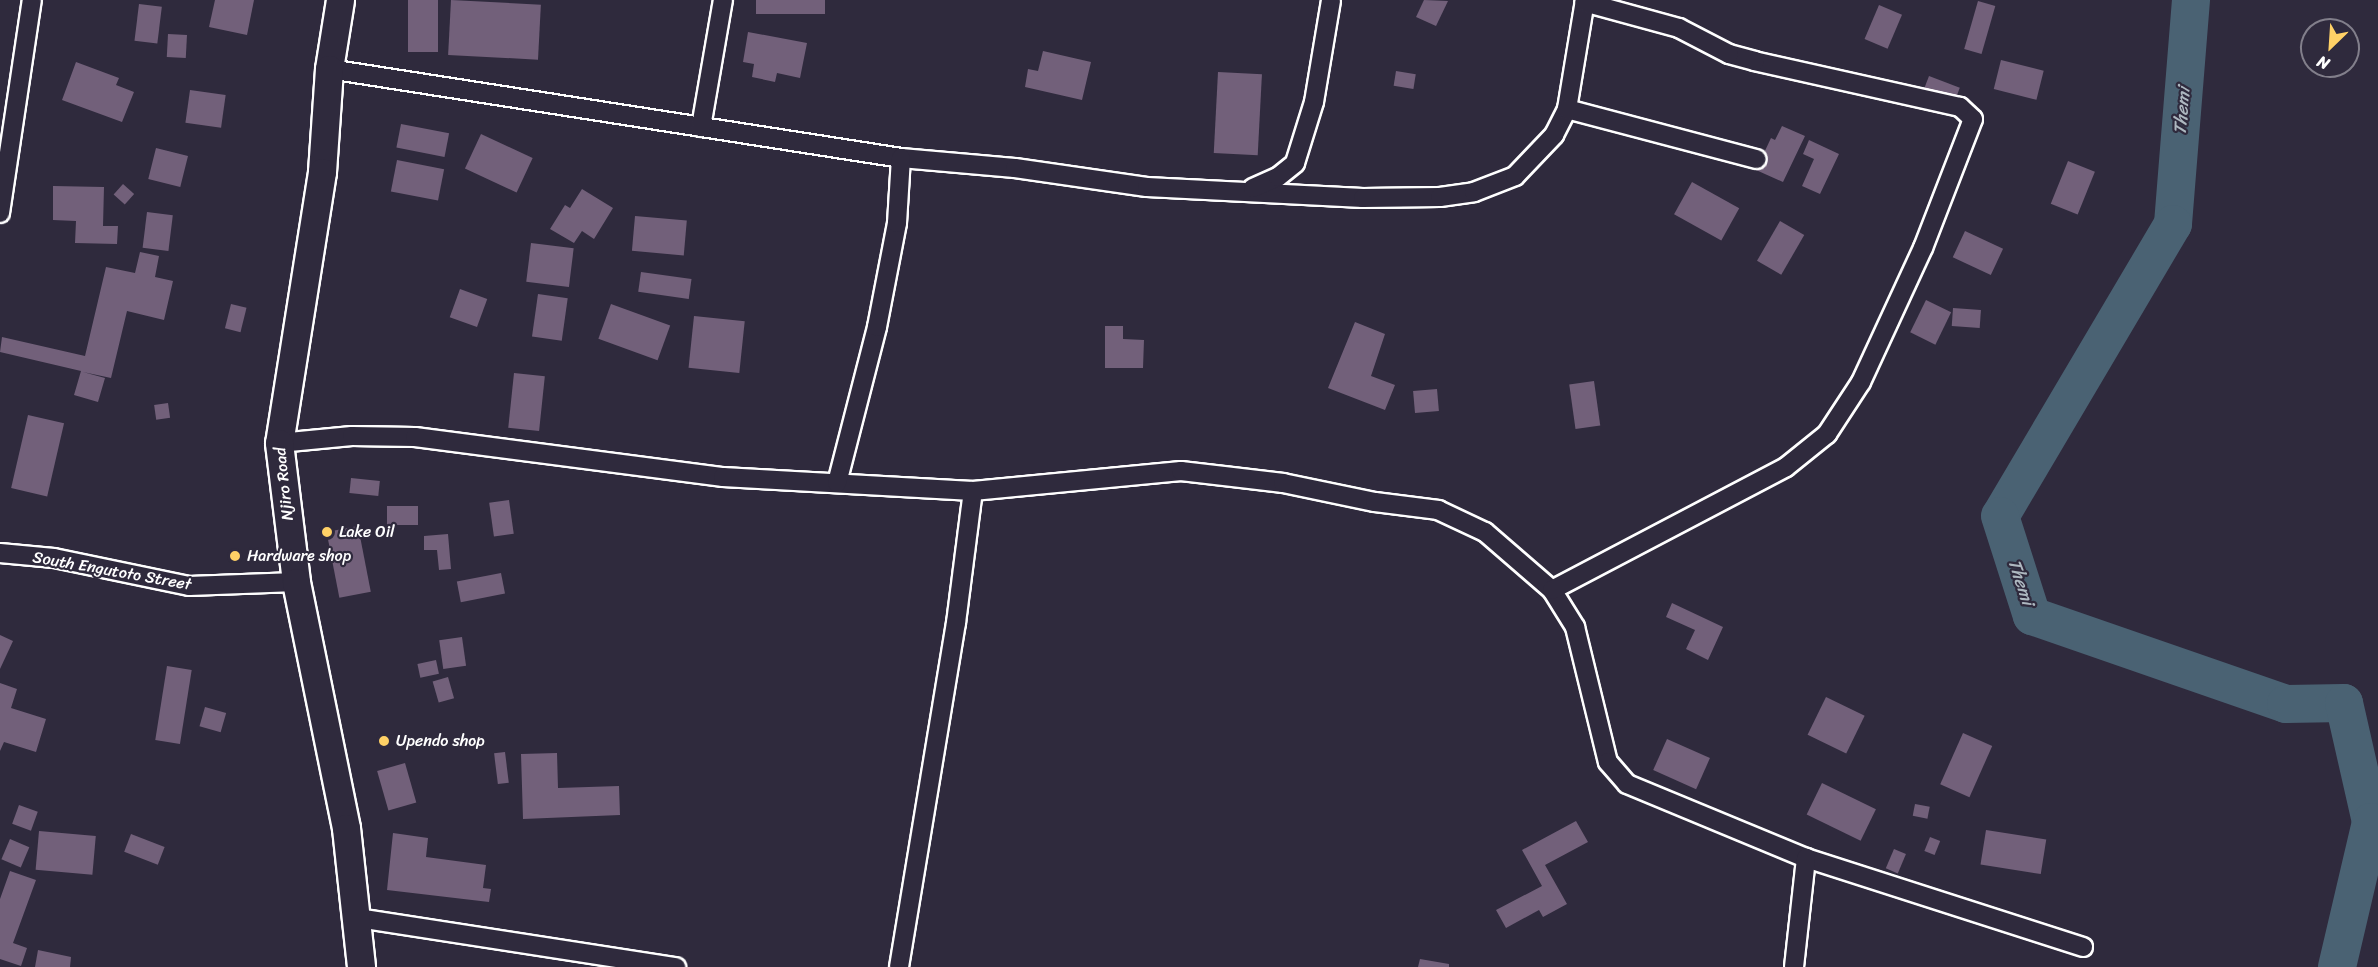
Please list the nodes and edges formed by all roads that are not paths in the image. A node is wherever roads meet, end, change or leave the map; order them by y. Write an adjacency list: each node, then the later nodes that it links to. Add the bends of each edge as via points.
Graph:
1 (32, 0): 12 (street)
2 (340, 0): 6 (street, Njiro Road)
3 (723, 0): 8 (street)
4 (1331, 0): 11 (street, via 1314,102 1295,163 1278,177)
5 (1585, 1): 7 (street); 18 (street, via 1679,28 1746,59 1960,107 1973,119 1923,249 1861,382 1827,434 1777,473)
6 (329, 69): 8 (street); 13 (street, Njiro Road, via 322,172)
7 (1567, 109): 10 (street); 11 (street, via 1554,135 1530,164 1499,184 1474,192 1440,197 1363,198)
8 (701, 127): 9 (street)
9 (901, 158): 11 (street, via 1015,168 1147,187); 14 (street, via 897,223 877,327)
10 (1756, 159)
11 (1248, 190)
12 (0, 213)
13 (279, 444): 14 (street, via 352,436 415,437 723,477); 17 (street, Njiro Road)
14 (837, 483): 15 (street)
15 (973, 490): 18 (street, via 1150,471 1283,483 1438,510 1485,532); 24 (street, via 956,623)
16 (0, 553): 17 (street, South Engutoto Street, via 54,558 189,586)
17 (296, 582): 20 (street, Njiro Road, via 346,828)
18 (1552, 590): 19 (street, via 1575,627 1608,762 1615,775 1638,789)
19 (1806, 858): 21 (street); 25 (street)
20 (358, 918): 22 (street, Njiro Road); 23 (street)
21 (2083, 947)
22 (361, 967)
23 (676, 967)
24 (899, 967)
25 (1794, 967)

